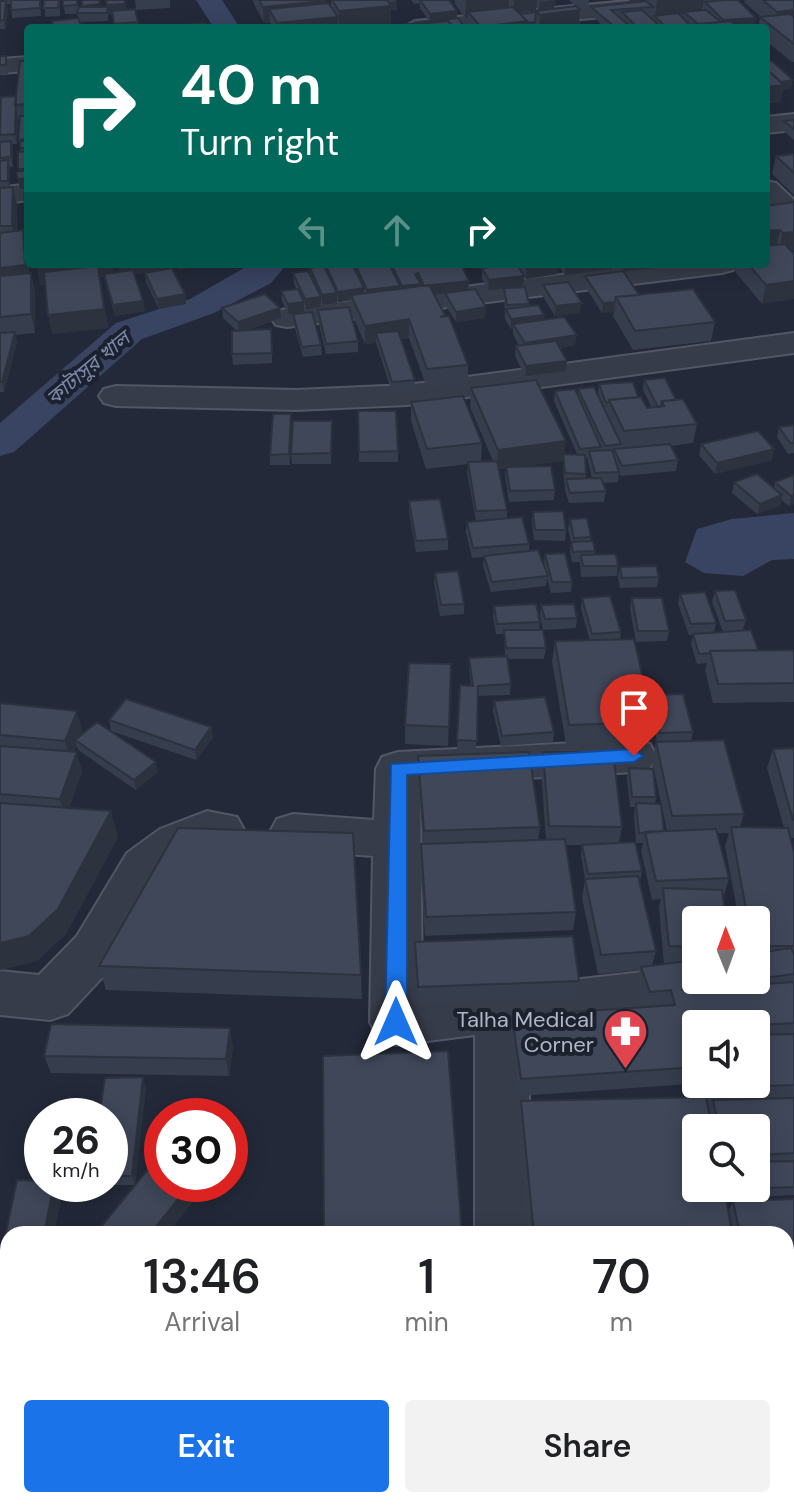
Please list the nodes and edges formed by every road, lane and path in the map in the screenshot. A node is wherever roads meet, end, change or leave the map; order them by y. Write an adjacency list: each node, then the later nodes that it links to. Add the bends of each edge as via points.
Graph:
1 (708, 0): 2 (street)
2 (563, 6): 3 (street); 4 (street)
3 (472, 24)
4 (583, 24)
5 (24, 64): 6 (street)
6 (0, 66)
7 (794, 122): 8 (street)
8 (770, 125)
9 (24, 193): 11 (street)
10 (770, 193): 12 (street)
11 (0, 196)
12 (794, 215)
13 (690, 268): 14 (street)
14 (287, 318)
15 (794, 343): 16 (street, via 407,395 296,400)
16 (116, 396)
17 (634, 756): 18 (street, via 398,769)
18 (397, 840): 20 (street, via 207,829 176,842 144,866 95,951 50,998); 21 (street, via 396,1022)
19 (794, 977): 21 (street)
20 (0, 993)
21 (501, 1012): 22 (street)
22 (504, 1226)

